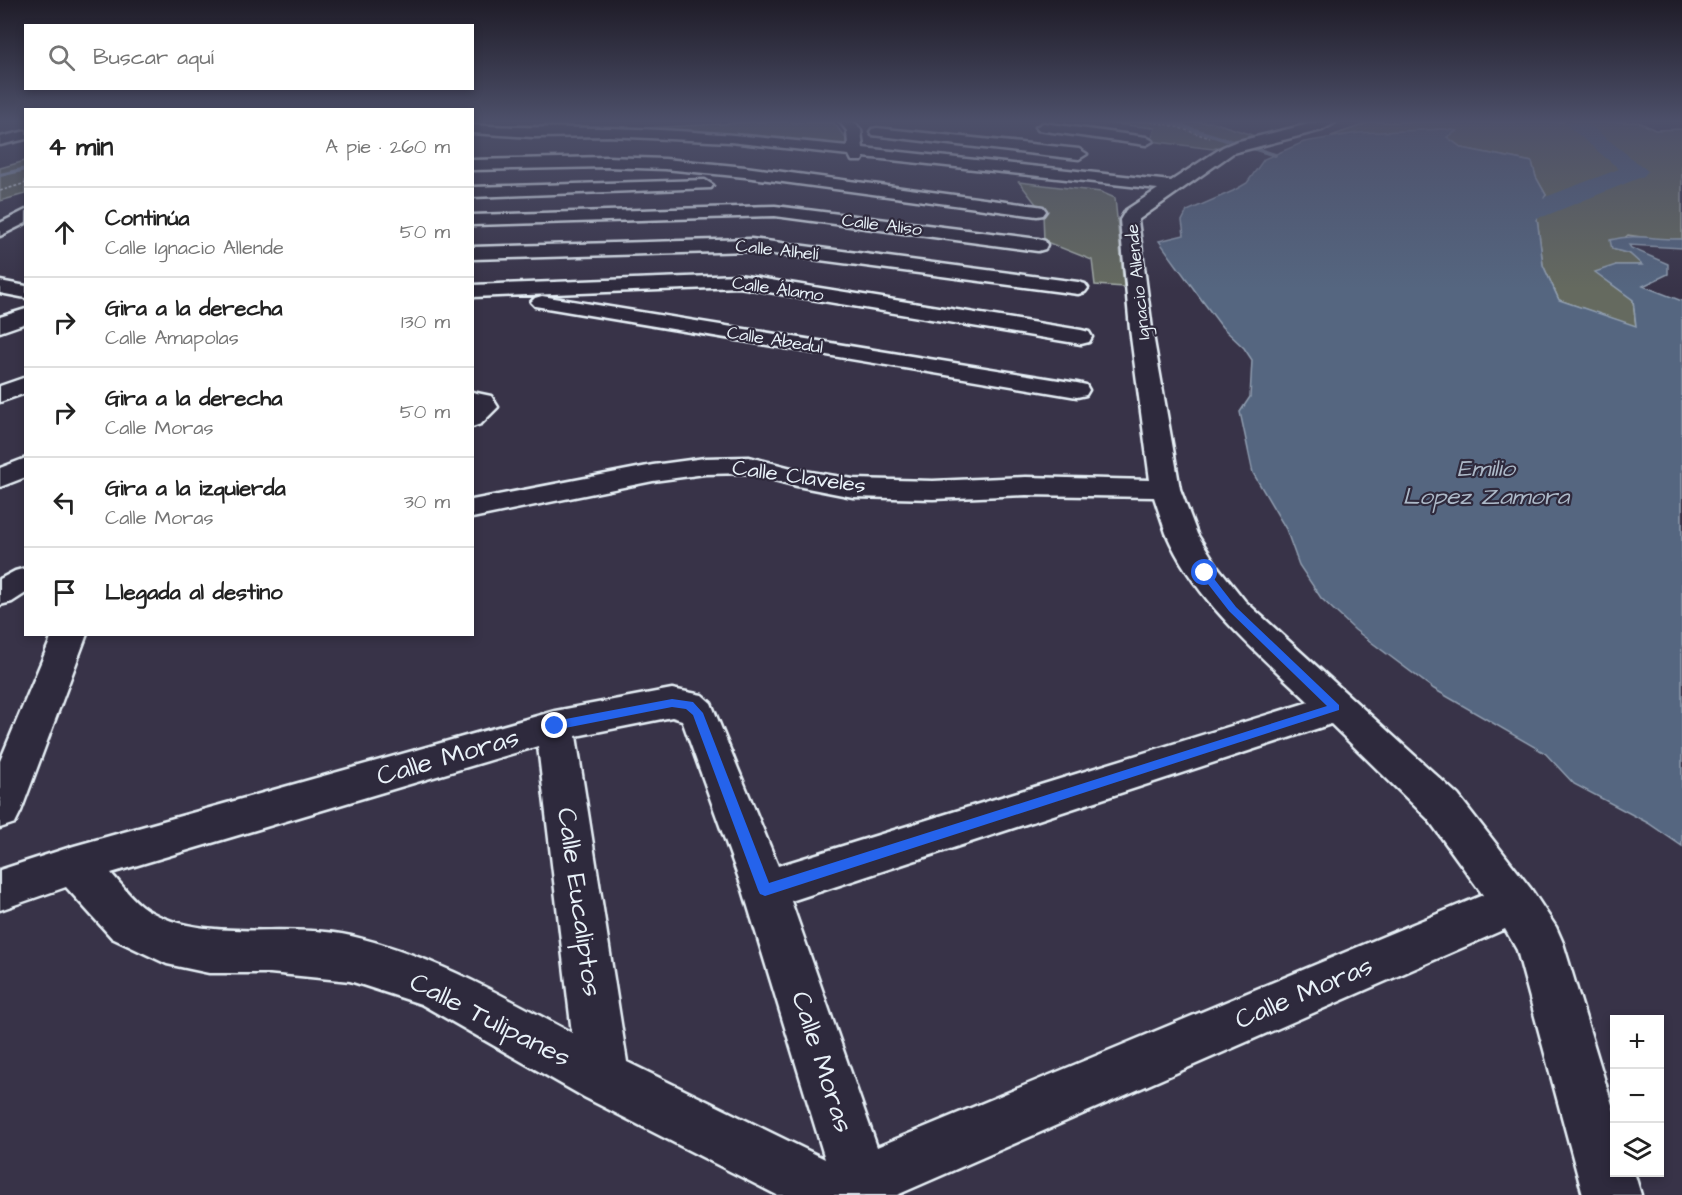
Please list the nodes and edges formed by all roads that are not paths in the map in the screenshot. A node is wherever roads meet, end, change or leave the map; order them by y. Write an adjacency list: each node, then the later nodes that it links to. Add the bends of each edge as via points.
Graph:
1 (715, 178): 6 (street)
2 (745, 178): 6 (street)
3 (1040, 178): 7 (street)
4 (1065, 178): 8 (street)
5 (1185, 178): 8 (street, Ignacio Allende)
6 (741, 183): 9 (street); 10 (street); 12 (street)
7 (1114, 187): 8 (street); 13 (street, via 1128,200)
8 (1167, 189): 13 (street, Ignacio Allende)
9 (474, 192)
10 (1004, 206): 11 (street); 18 (street)
11 (1037, 211)
12 (741, 212): 15 (street, Calle Aliso); 18 (street, Calle Aliso, via 776,211); 19 (street)
13 (1132, 214): 37 (street, Ignacio Allende, via 1129,220)
14 (24, 216): 16 (street)
15 (474, 220)
16 (0, 232): 17 (street)
17 (24, 233)
18 (984, 238): 20 (street, Calle Aliso)
19 (742, 244): 21 (street, Calle Alhelí); 22 (street); 30 (street, Calle Alhelí)
20 (1038, 246)
21 (474, 253)
22 (739, 281): 25 (street, Calle Álamo); 30 (street, Calle Álamo)
23 (0, 287): 27 (street)
24 (1078, 288): 30 (street, Calle Alhelí)
25 (474, 291)
26 (474, 291): 30 (street, Calle Abedul)
27 (24, 292)
28 (24, 316): 29 (street)
29 (0, 325)
30 (1021, 329): 31 (street, Calle Álamo); 33 (street, Calle Abedul)
31 (1081, 337)
32 (24, 385): 34 (street)
33 (1077, 390)
34 (0, 395)
35 (24, 467): 36 (street)
36 (0, 482): 38 (street)
37 (1166, 489): 39 (street, Calle Claveles, via 854,488 749,465 705,466); 45 (street, Ignacio Allende, via 1182,534 1205,573 1233,609)
38 (24, 493)
39 (474, 509)
40 (24, 579): 41 (street)
41 (0, 594)
42 (24, 598): 43 (street)
43 (0, 604)
44 (69, 636): 47 (street)
45 (1335, 708): 50 (street); 51 (street, Ignacio Allende, via 1443,807)
46 (555, 726): 48 (street, Calle Moras); 50 (street, Calle Moras, via 672,703 689,705 698,713); 52 (street, Calle Eucaliptos)
47 (0, 811)
48 (74, 865): 49 (street, Calle Moras); 52 (street, Calle Tulipanes, via 128,923 167,942 209,951 270,951 350,958 433,985)
49 (0, 890)
50 (765, 890): 53 (street, Calle Moras)
51 (1515, 903): 53 (street, Calle Moras); 54 (street, Ignacio Allende, via 1539,943)
52 (603, 1077): 53 (street, Calle Tulipanes)
53 (854, 1191)
54 (1612, 1195)

